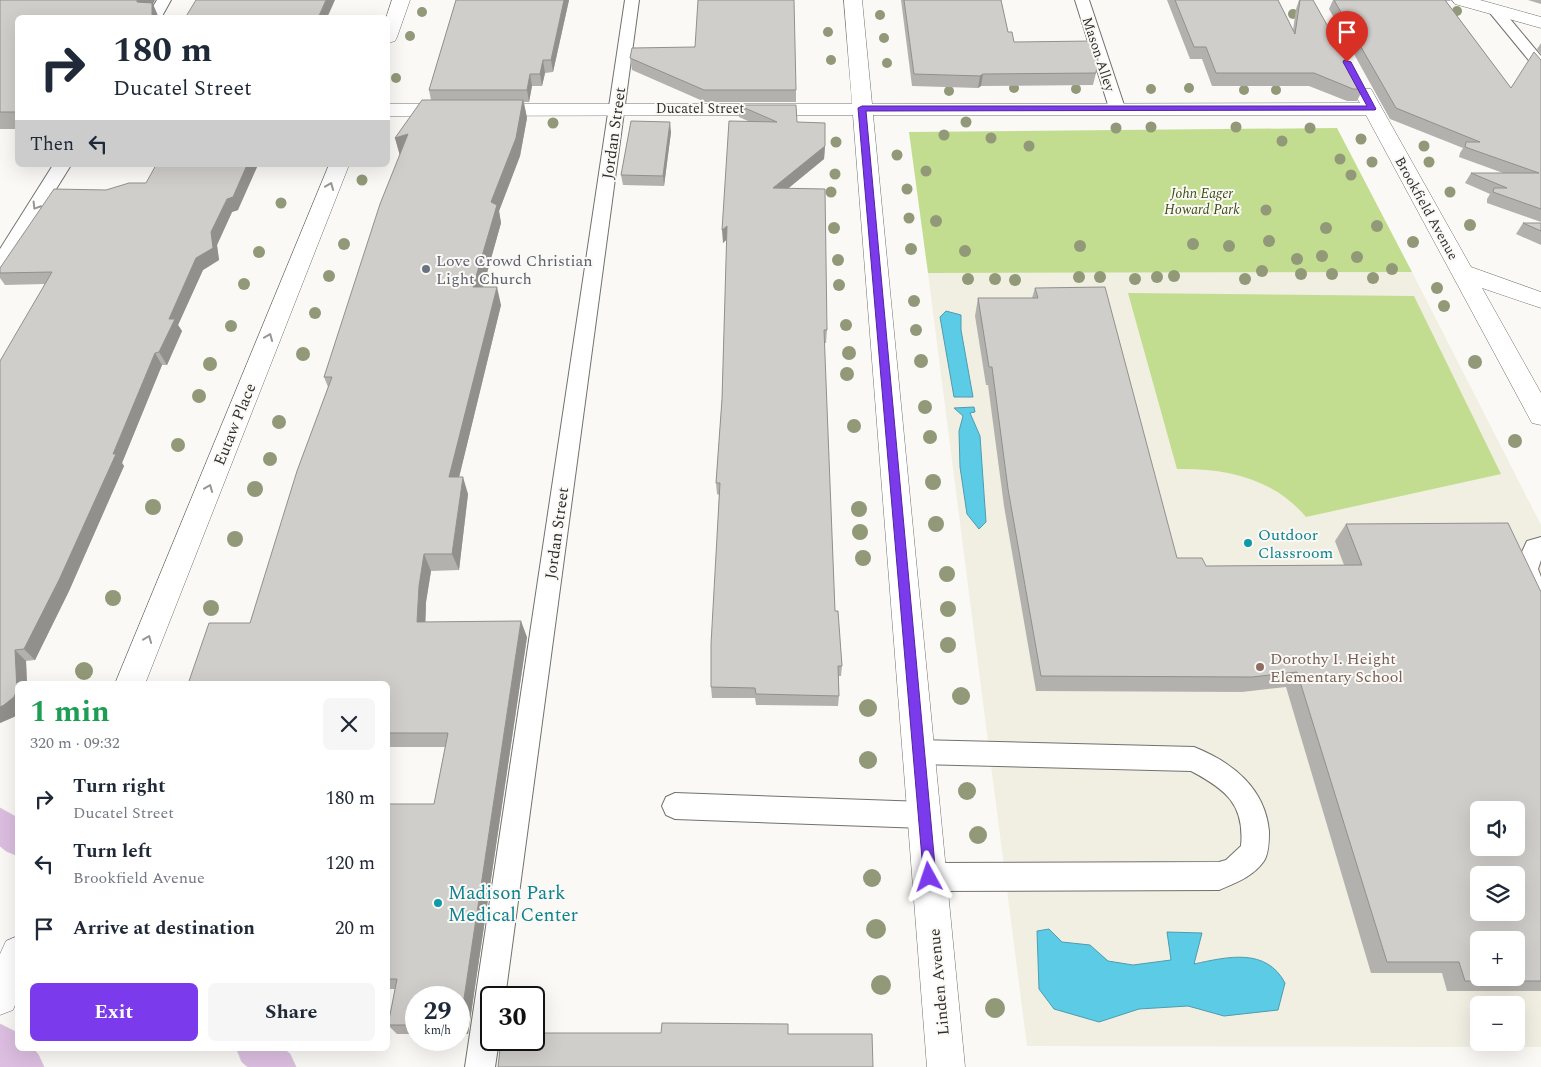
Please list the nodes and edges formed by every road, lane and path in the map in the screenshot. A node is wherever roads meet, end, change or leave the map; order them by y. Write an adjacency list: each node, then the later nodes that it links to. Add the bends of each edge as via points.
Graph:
1 (164, 0): 8 (lane)
2 (401, 0): 10 (street)
3 (632, 0): 13 (lane, Jordan Street)
4 (852, 0): 14 (street, Linden Avenue)
5 (1082, 0): 15 (lane, Mason Alley)
6 (1461, 0): 7 (street)
7 (1495, 10): 9 (street); 11 (lane)
8 (155, 15)
9 (1541, 24)
10 (390, 31)
11 (1541, 66)
12 (1354, 75): 16 (street, Brookfield Avenue)
13 (616, 108): 14 (street, Ducatel Street); 17 (street, Ducatel Street); 39 (lane, Jordan Street)
14 (862, 108): 15 (street, Ducatel Street); 27 (street, Linden Avenue)
15 (1117, 108): 16 (street, Ducatel Street)
16 (1372, 109): 21 (street, Brookfield Avenue)
17 (390, 110)
18 (61, 167): 20 (lane, one-way to 20)
19 (337, 167): 26 (street, Eutaw Place, one-way to 19)
20 (0, 264)
21 (1461, 272): 22 (street); 23 (street, Brookfield Avenue)
22 (1541, 300)
23 (1541, 416)
24 (1541, 546): 25 (lane, via 1536,546 1526,569)
25 (1541, 602)
26 (131, 681)
27 (918, 752): 29 (street, Linden Avenue); 32 (lane, via 1194,759 1238,786 1256,819 1254,852 1236,869 1219,876)
28 (676, 806): 29 (lane)
29 (924, 815): 32 (street, Linden Avenue)
30 (0, 824): 31 (main road)
31 (15, 837)
32 (929, 877): 40 (street, Linden Avenue)
33 (15, 960): 34 (street)
34 (0, 997)
35 (0, 1042): 37 (main road)
36 (257, 1051): 38 (main road)
37 (25, 1067)
38 (276, 1067)
39 (480, 1067)
40 (946, 1067)

